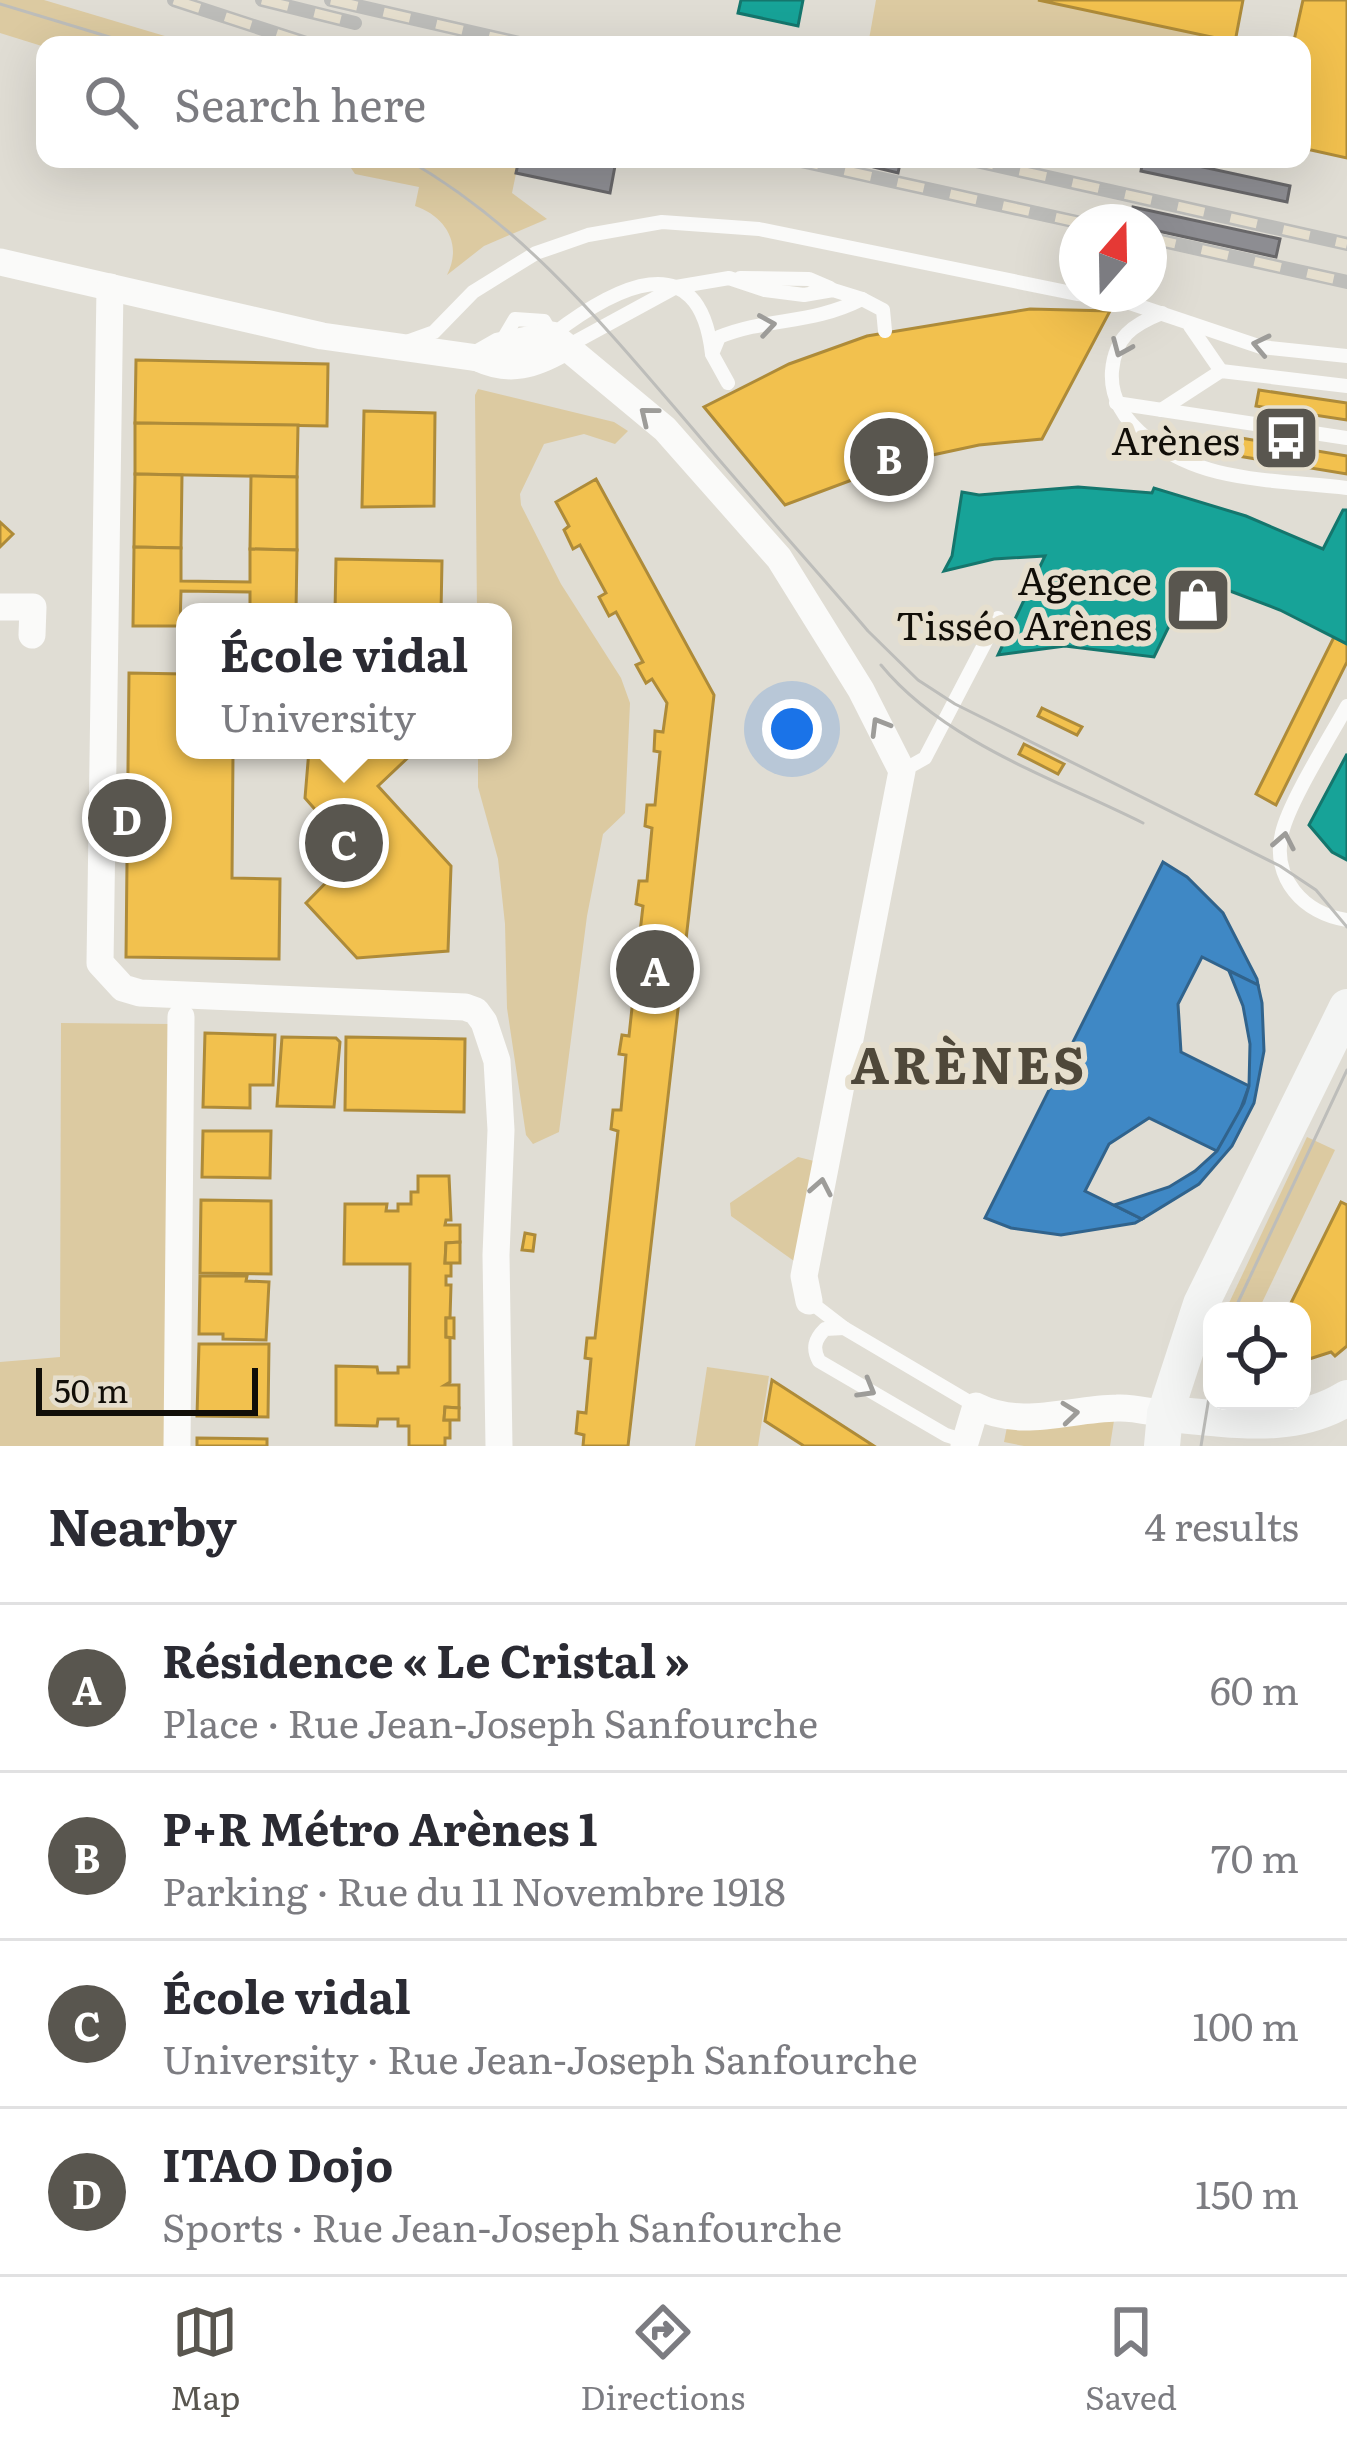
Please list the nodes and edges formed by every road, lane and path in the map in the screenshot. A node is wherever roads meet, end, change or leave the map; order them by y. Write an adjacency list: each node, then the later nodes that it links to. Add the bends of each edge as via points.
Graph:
1 (0, 262): 2 (street)
2 (110, 287): 11 (street, via 322,336); 37 (street, via 100,962 123,988 140,993 476,1011 497,1061 501,1130)
3 (676, 287): 5 (lane, via 729,278 765,290); 10 (lane); 13 (lane, via 697,300)
4 (1059, 290): 11 (lane, via 778,232 662,221 536,254 473,292 434,332)
5 (862, 298): 9 (lane, via 883,310); 13 (lane, one-way to 5, via 719,337 735,330 831,315)
6 (1156, 312): 7 (lane)
7 (1162, 314): 8 (lane); 18 (lane, one-way to 18, via 1131,325 1115,351)
8 (1189, 325): 14 (lane, one-way to 8, via 1261,347); 15 (lane)
9 (885, 331)
10 (558, 342): 12 (street, via 530,365 499,367); 12 (lane, via 544,321 527,317 515,319); 26 (street, one-way to 10, via 779,558 665,429)
11 (399, 344): 12 (street)
12 (489, 352)
13 (712, 354): 16 (lane)
14 (1347, 356)
15 (1221, 371): 17 (lane); 19 (lane)
16 (728, 383)
17 (1347, 386)
18 (1116, 404): 19 (lane); 21 (lane, via 1150,442 1216,472)
19 (1161, 410): 20 (lane)
20 (1347, 438)
21 (1347, 488)
22 (0, 607): 24 (street, via 33,607)
23 (998, 617): 26 (lane, via 926,758)
24 (32, 635)
25 (1347, 706): 27 (lane, one-way to 25, via 1300,899 1280,856 1282,831)
26 (902, 771): 30 (street, one-way to 26, via 804,1276)
27 (1347, 920)
28 (1347, 1007): 34 (main road, via 1201,1304)
29 (182, 1017): 36 (street)
30 (809, 1301): 31 (lane)
31 (844, 1328): 33 (lane); 35 (lane, one-way to 35, via 816,1338 819,1361)
32 (1347, 1398): 34 (main road, via 1306,1418)
33 (976, 1406): 34 (street, one-way to 34, via 1017,1419 1118,1408); 35 (street)
34 (1163, 1430)
35 (965, 1443)
36 (176, 1446)
37 (499, 1446)

